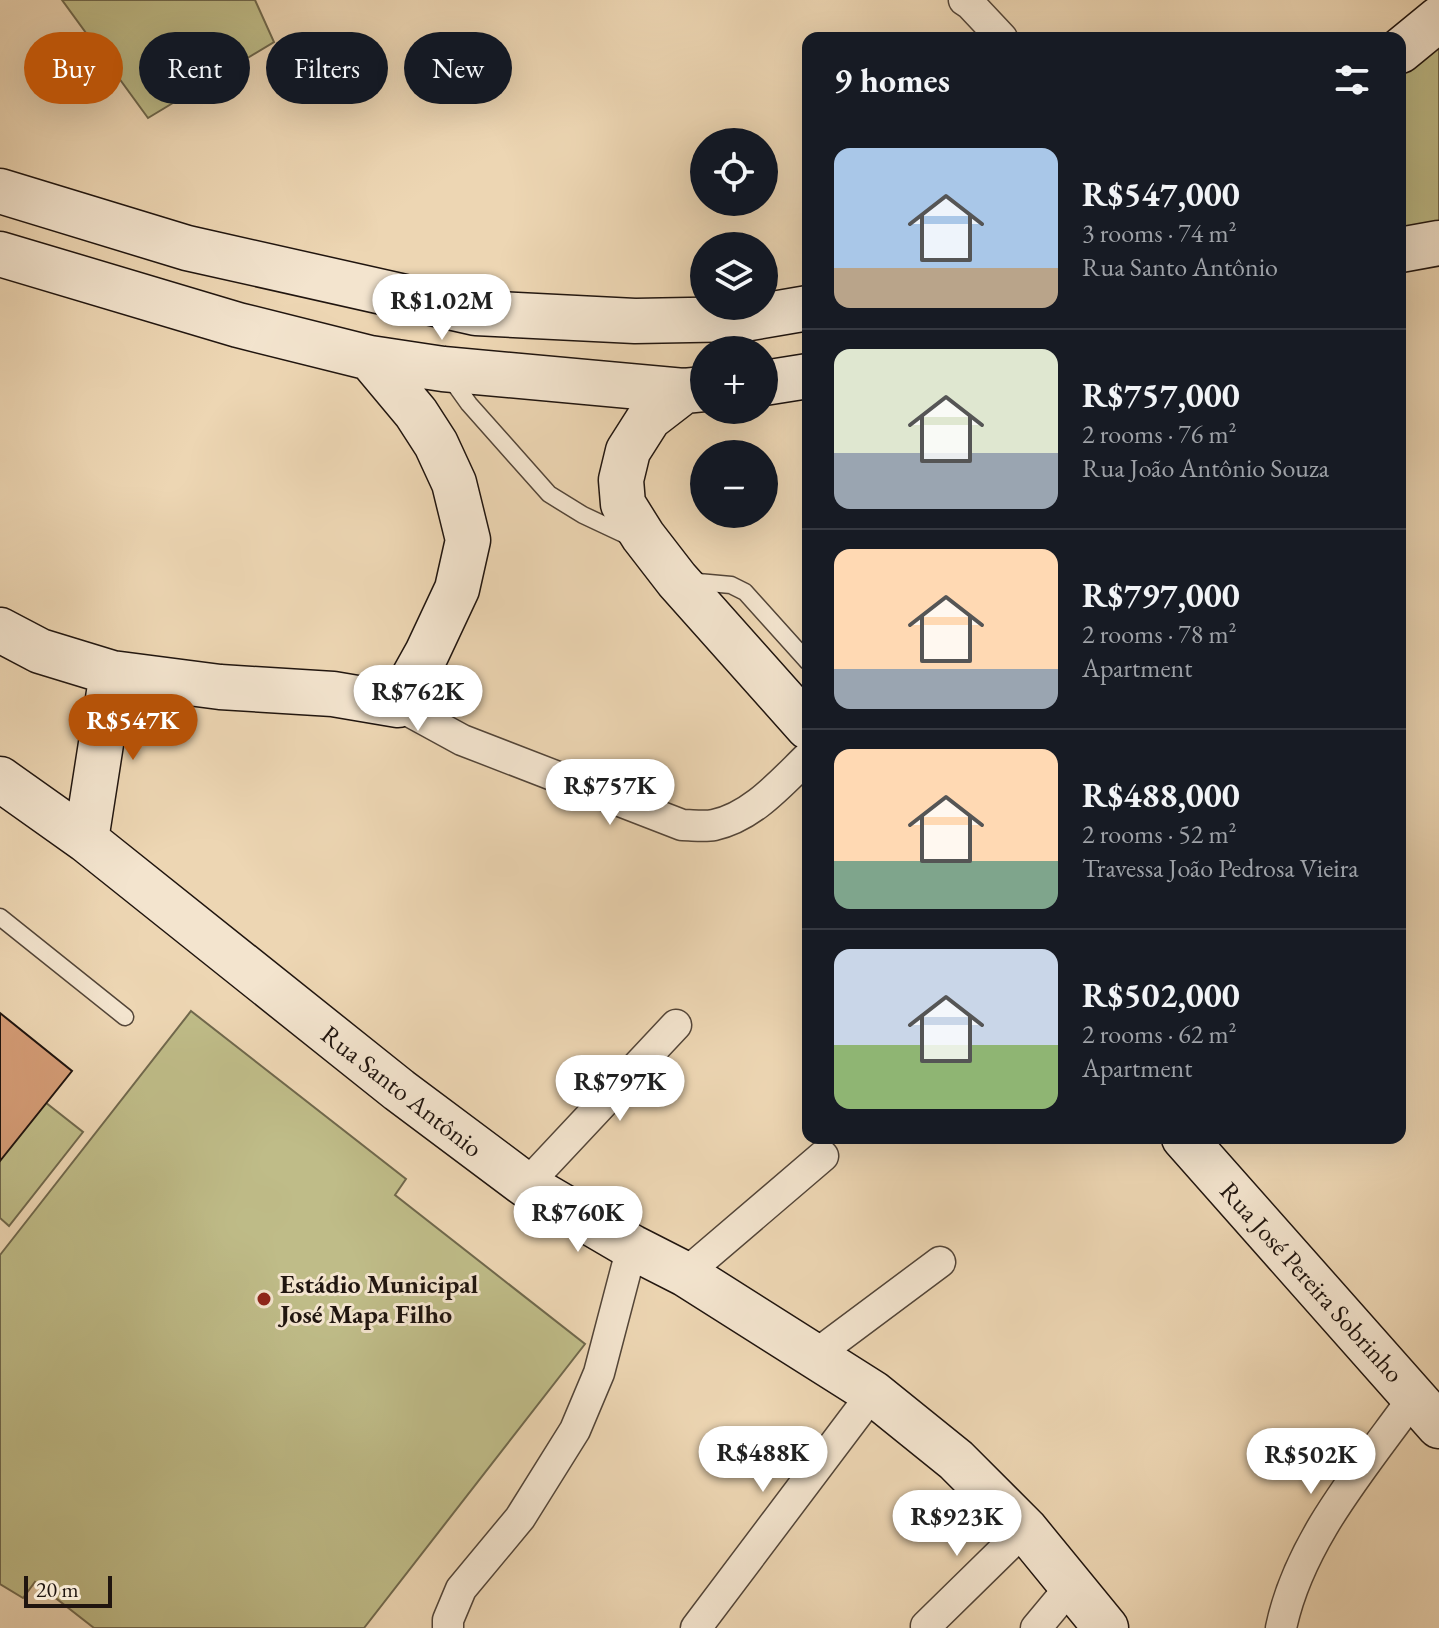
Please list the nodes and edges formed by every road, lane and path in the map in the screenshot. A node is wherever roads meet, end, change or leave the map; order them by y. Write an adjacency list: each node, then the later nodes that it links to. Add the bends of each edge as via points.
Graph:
1 (964, 0): 3 (street)
2 (1439, 19): 4 (main road)
3 (996, 32)
4 (1406, 46)
5 (0, 191): 10 (main road, via 187,248)
6 (1439, 243): 7 (main road)
7 (1406, 249)
8 (0, 254): 11 (main road)
9 (802, 309): 10 (main road, via 744,319 635,321)
10 (476, 313): 12 (main road)
11 (370, 358): 12 (main road); 21 (main road, via 436,444 454,483 468,540 457,589)
12 (459, 370): 15 (main road); 17 (lane, via 469,404 549,494)
13 (802, 377): 14 (main road)
14 (778, 381)
15 (690, 390)
16 (690, 392): 17 (main road, via 649,418 628,451 621,480 623,504)
17 (665, 564): 19 (lane, via 745,592); 22 (main road)
18 (0, 630): 20 (main road, via 40,651)
19 (802, 655)
20 (112, 673): 21 (main road); 25 (main road)
21 (398, 705): 23 (street, via 462,740 682,825 713,825 743,814)
22 (802, 720)
23 (802, 763)
24 (0, 779): 25 (main road, Rua Santo Antônio)
25 (86, 840): 31 (main road, Rua Santo Antônio)
26 (0, 917): 27 (lane)
27 (125, 1017)
28 (676, 1025): 31 (street)
29 (1189, 1144): 37 (main road, Rua José Pereira Sobrinho)
30 (823, 1156): 34 (street)
31 (526, 1185): 32 (main road, Rua Santo Antônio)
32 (632, 1247): 34 (main road, Rua Santo Antônio); 41 (street, via 599,1373 575,1430 520,1518 461,1589)
33 (940, 1262): 35 (street)
34 (685, 1274): 35 (main road, Rua Santo Antônio)
35 (814, 1356): 36 (main road, Rua Santo Antônio)
36 (873, 1393): 38 (main road, Rua Santo Antônio, via 956,1460); 42 (street)
37 (1426, 1411): 45 (street, via 1347,1490 1313,1544 1287,1600)
38 (1025, 1529): 39 (main road, Rua Santo Antônio); 40 (street)
39 (1071, 1586): 43 (street); 44 (main road, Rua Santo Antônio)
40 (926, 1626)
41 (448, 1628)
42 (696, 1628)
43 (1036, 1628)
44 (1105, 1628)
45 (1281, 1628)

